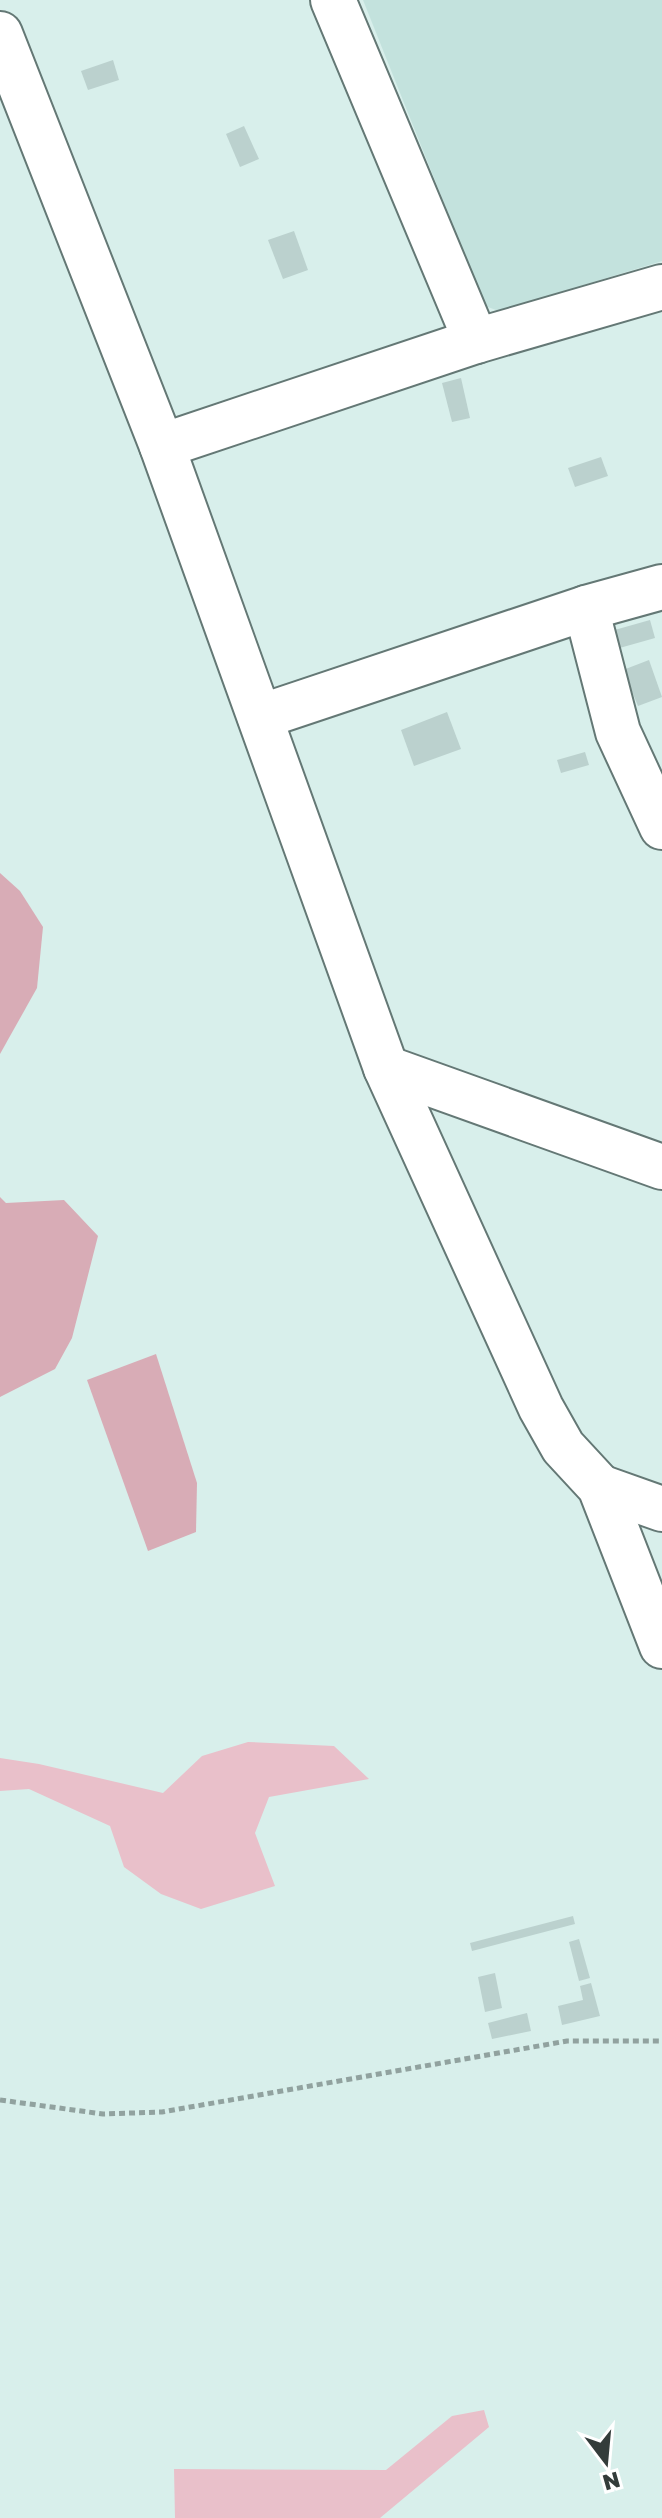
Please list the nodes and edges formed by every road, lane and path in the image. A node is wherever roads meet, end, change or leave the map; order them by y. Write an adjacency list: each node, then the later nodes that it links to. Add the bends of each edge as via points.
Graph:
1 (333, 0): 4 (street)
2 (0, 34): 5 (street)
3 (662, 287): 4 (street)
4 (476, 341): 5 (street)
5 (162, 446): 8 (street)
6 (662, 587): 7 (street)
7 (586, 608): 8 (street); 9 (street, via 618,732)
8 (260, 717): 10 (street)
9 (662, 827)
10 (386, 1068): 11 (street); 12 (street, via 541,1408 563,1447)
11 (662, 1167)
12 (600, 1487): 13 (street); 14 (street)
13 (662, 1509)
14 (662, 1646)
15 (662, 2041): 16 (path, via 567,2041 162,2112 103,2114)
16 (0, 2100)

